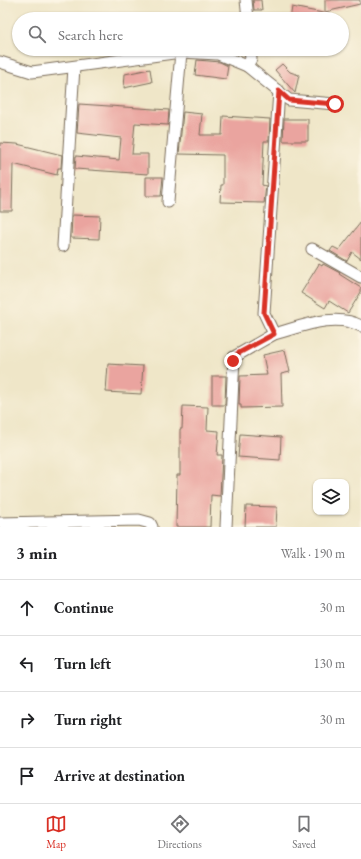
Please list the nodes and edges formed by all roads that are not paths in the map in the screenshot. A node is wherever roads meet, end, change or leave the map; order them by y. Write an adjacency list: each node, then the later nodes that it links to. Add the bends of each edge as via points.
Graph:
1 (246, 0): 2 (street)
2 (247, 12)
3 (152, 56): 9 (street)
4 (181, 56): 12 (street)
5 (223, 56): 8 (street)
6 (251, 56): 8 (street)
7 (0, 62): 9 (street, via 32,72)
8 (248, 66): 10 (street)
9 (74, 67): 13 (street)
10 (279, 91): 11 (street, via 289,100); 17 (street, via 264,313)
11 (335, 104)
12 (168, 202)
13 (63, 246)
14 (312, 249): 15 (street)
15 (361, 278)
16 (361, 326): 17 (street, via 355,322 338,319)
17 (274, 334): 20 (street, via 234,357)
18 (0, 523): 19 (street, via 139,520 150,523)
19 (152, 527)
20 (226, 527)

